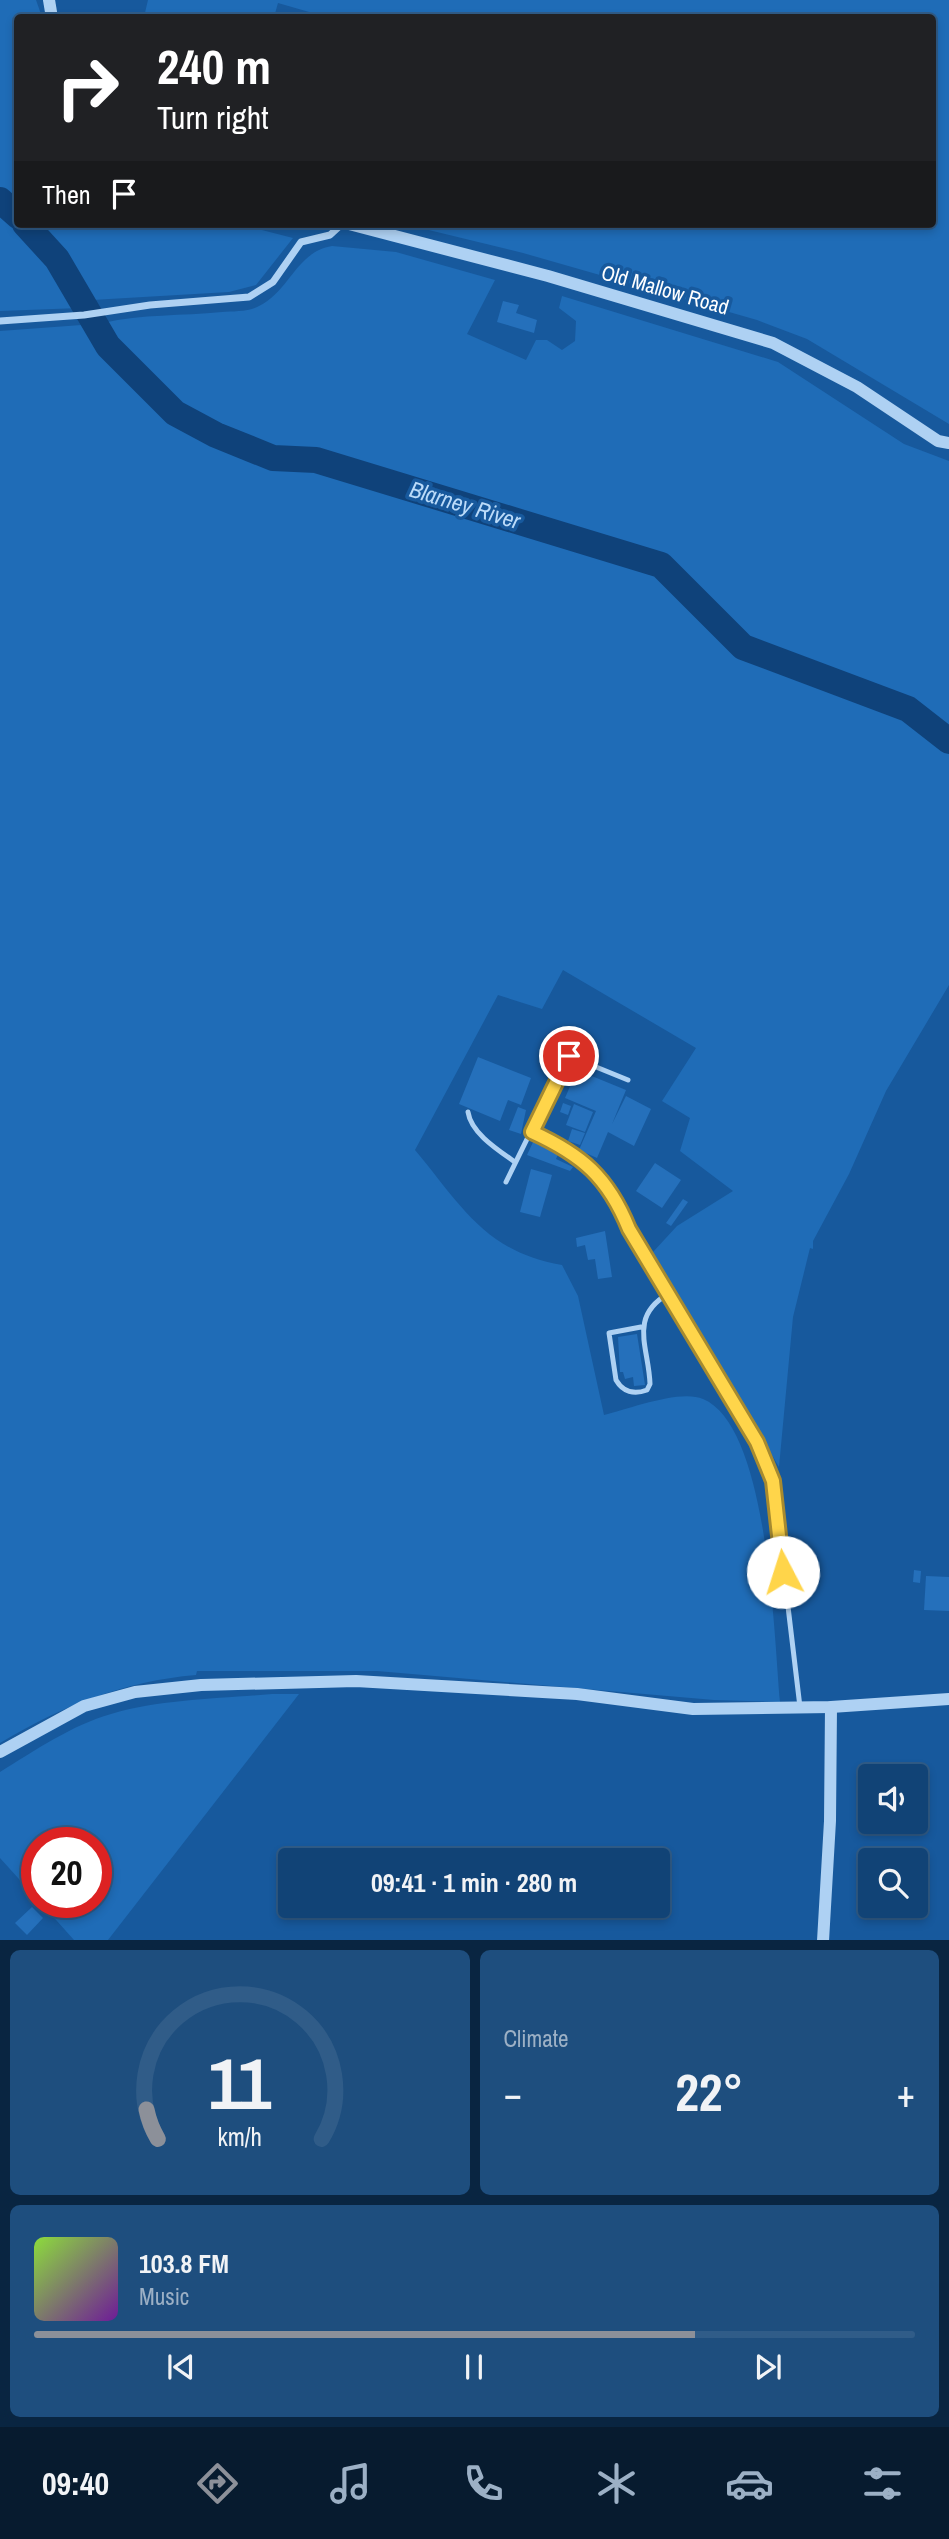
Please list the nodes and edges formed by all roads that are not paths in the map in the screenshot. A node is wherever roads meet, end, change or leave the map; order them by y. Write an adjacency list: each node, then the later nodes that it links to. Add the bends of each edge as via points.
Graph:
1 (337, 228): 3 (street, via 301,242 273,282 249,297)
2 (364, 228): 4 (street, Old Mallow Road, via 774,342)
3 (0, 321)
4 (949, 443)
5 (580, 1031): 6 (lane)
6 (569, 1056): 7 (lane); 9 (lane)
7 (628, 1080)
8 (468, 1112): 10 (lane, via 480,1132)
9 (532, 1132): 10 (lane); 12 (lane, via 590,1166 618,1201 629,1229)
10 (515, 1162): 11 (lane)
11 (506, 1182)
12 (668, 1294): 13 (lane, via 656,1301); 15 (lane, via 757,1442 773,1481)
13 (641, 1327): 13 (lane, via 609,1333 616,1380 633,1393 647,1390 650,1384)
14 (949, 1699): 16 (street)
15 (800, 1707): 16 (street); 17 (street, via 693,1709 577,1694 356,1681 201,1685 135,1692 84,1706)
16 (831, 1707): 18 (street)
17 (0, 1752)
18 (823, 1940)

